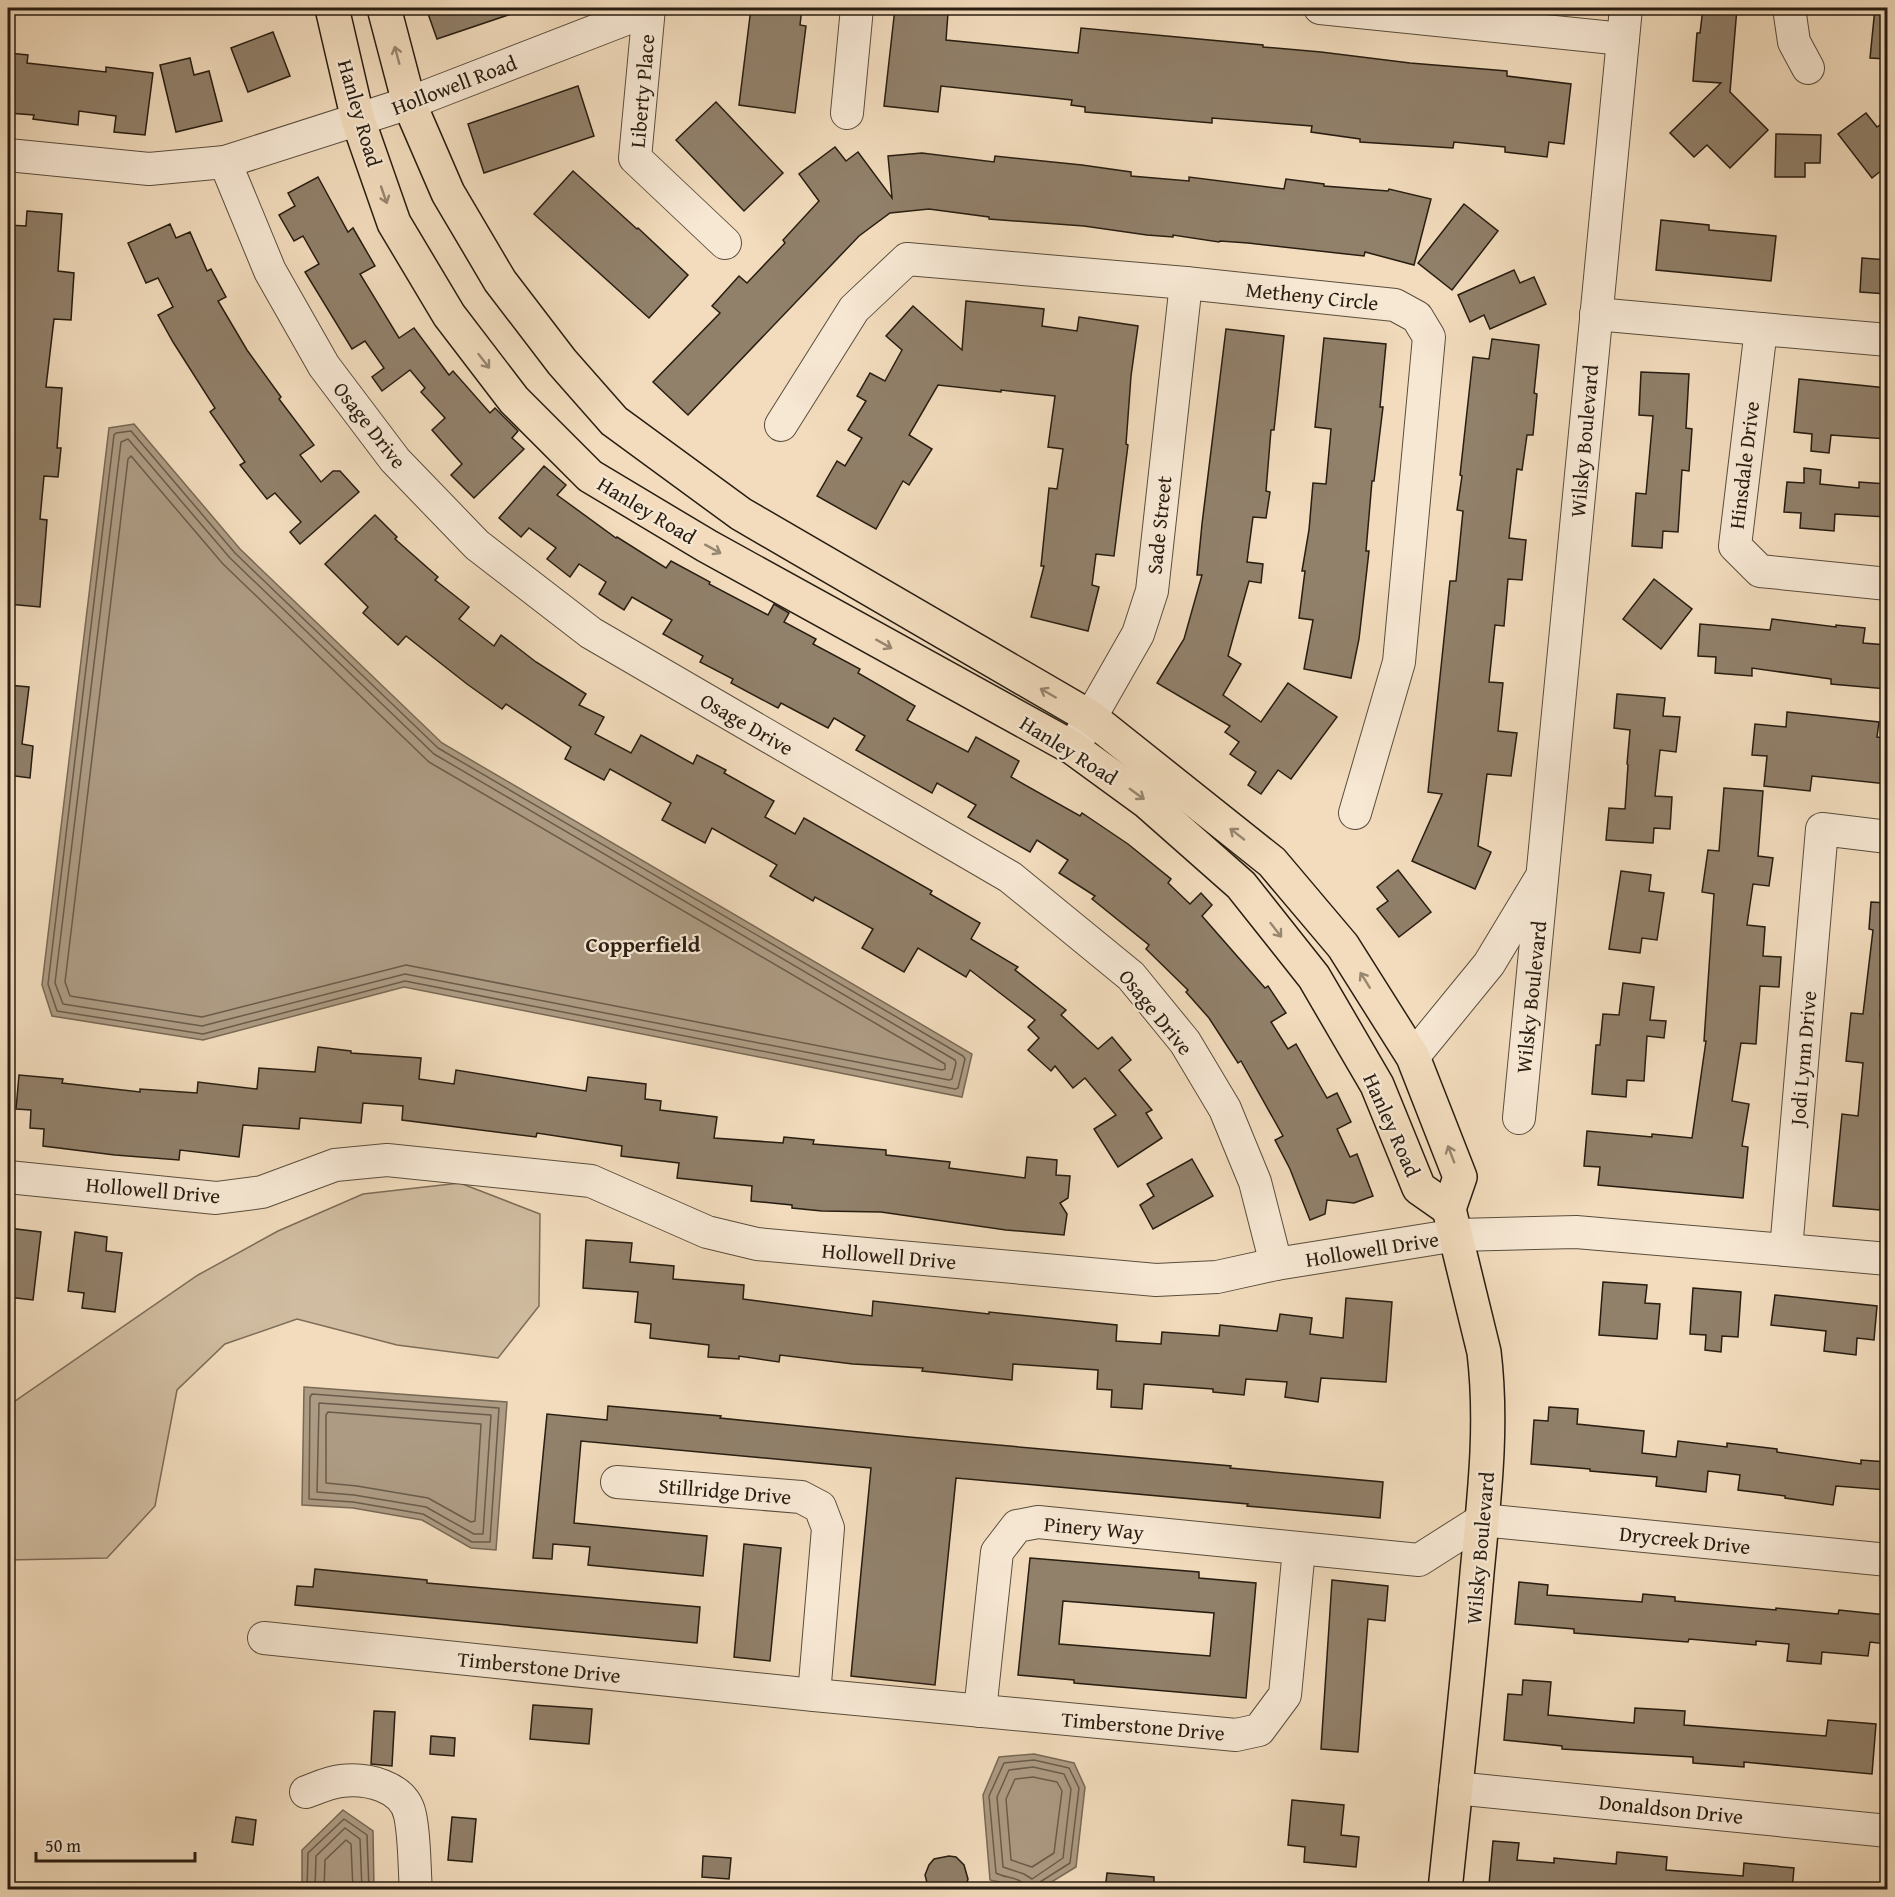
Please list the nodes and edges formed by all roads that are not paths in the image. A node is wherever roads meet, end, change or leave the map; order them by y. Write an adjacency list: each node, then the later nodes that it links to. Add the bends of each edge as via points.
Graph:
1 (332, 8): 12 (main road, Hanley Road)
2 (384, 8): 10 (main road, Hanley Road, one-way to 2)
3 (857, 8): 11 (street)
4 (1320, 8): 8 (street)
5 (1626, 8): 8 (street, Wilsky Boulevard)
6 (1789, 8): 9 (street, via 1794,42)
7 (649, 9): 10 (street, Hollowell Road); 15 (street, Liberty Place, via 635,158)
8 (1623, 39): 17 (street, Wilsky Boulevard)
9 (1808, 68)
10 (410, 103): 12 (street, Hollowell Road); 22 (main road, Hanley Road, one-way to 10, via 741,514 614,421 562,362 500,281 448,193)
11 (847, 113)
12 (358, 120): 14 (street, Hollowell Road); 23 (main road, Hanley Road, one-way to 23, via 394,223 449,315 514,400 590,476 707,546)
13 (8, 155): 14 (street, Hollowell Road, via 149,169)
14 (225, 162): 33 (street, Osage Drive, via 270,271 324,366 395,460 477,545 591,633 1010,877 1131,976 1185,1042 1225,1109 1255,1182)
15 (725, 243)
16 (1186, 283): 20 (street, Metheny Circle, via 907,259 854,309); 22 (street, Sade Street, via 1152,591 1138,634); 24 (street, Metheny Circle, via 1395,305 1417,316 1429,338 1399,662)
17 (1596, 314): 18 (street); 26 (street, Wilsky Boulevard)
18 (1761, 329): 19 (street); 21 (street, Hinsdale Drive, via 1735,546 1760,571)
19 (1887, 340)
20 (781, 425)
21 (1887, 584)
22 (1090, 717): 23 (street, Sade Street); 27 (main road, Hanley Road, one-way to 22, via 1344,946 1272,862)
23 (1072, 748): 30 (main road, Hanley Road, one-way to 30, via 1147,802 1241,885 1320,987 1377,1085 1419,1188)
24 (1355, 813)
25 (1887, 837): 31 (street, Jodi Lynn Drive, via 1822,829)
26 (1543, 875): 27 (street, Wilsky Boulevard, via 1489,964); 28 (street, Wilsky Boulevard)
27 (1413, 1057): 30 (main road, Hanley Road, one-way to 27, via 1460,1177)
28 (1520, 1118)
29 (8, 1177): 33 (street, Hollowell Drive, via 216,1198 262,1192 335,1165 387,1160 591,1181 707,1232 757,1244 1156,1280 1217,1277)
30 (1453, 1222): 31 (street, Hollowell Drive); 33 (street, Hollowell Drive); 35 (main road, Wilsky Boulevard, via 1487,1376 1489,1442)
31 (1786, 1250): 32 (street)
32 (1887, 1259)
33 (1276, 1264)
34 (617, 1482): 39 (street, Stillridge Drive, via 801,1497 820,1507 828,1528)
35 (1482, 1520): 36 (street, Pinery Way, via 1419,1560); 37 (street, Drycreek Drive); 41 (main road, Wilsky Boulevard)
36 (1299, 1549): 40 (street, Timberstone Drive, via 1286,1695 1259,1730 1236,1735); 40 (street, Pinery Way, via 1038,1522 1017,1526 997,1552)
37 (1887, 1560)
38 (264, 1638): 39 (street, Timberstone Drive)
39 (814, 1695): 40 (street)
40 (980, 1711)
41 (1455, 1788): 43 (street, Donaldson Drive); 45 (main road, Wilsky Boulevard)
42 (306, 1792): 44 (street, via 340,1781 362,1781 381,1785 402,1797 410,1814)
43 (1887, 1831)
44 (416, 1890)
45 (1446, 1890)

